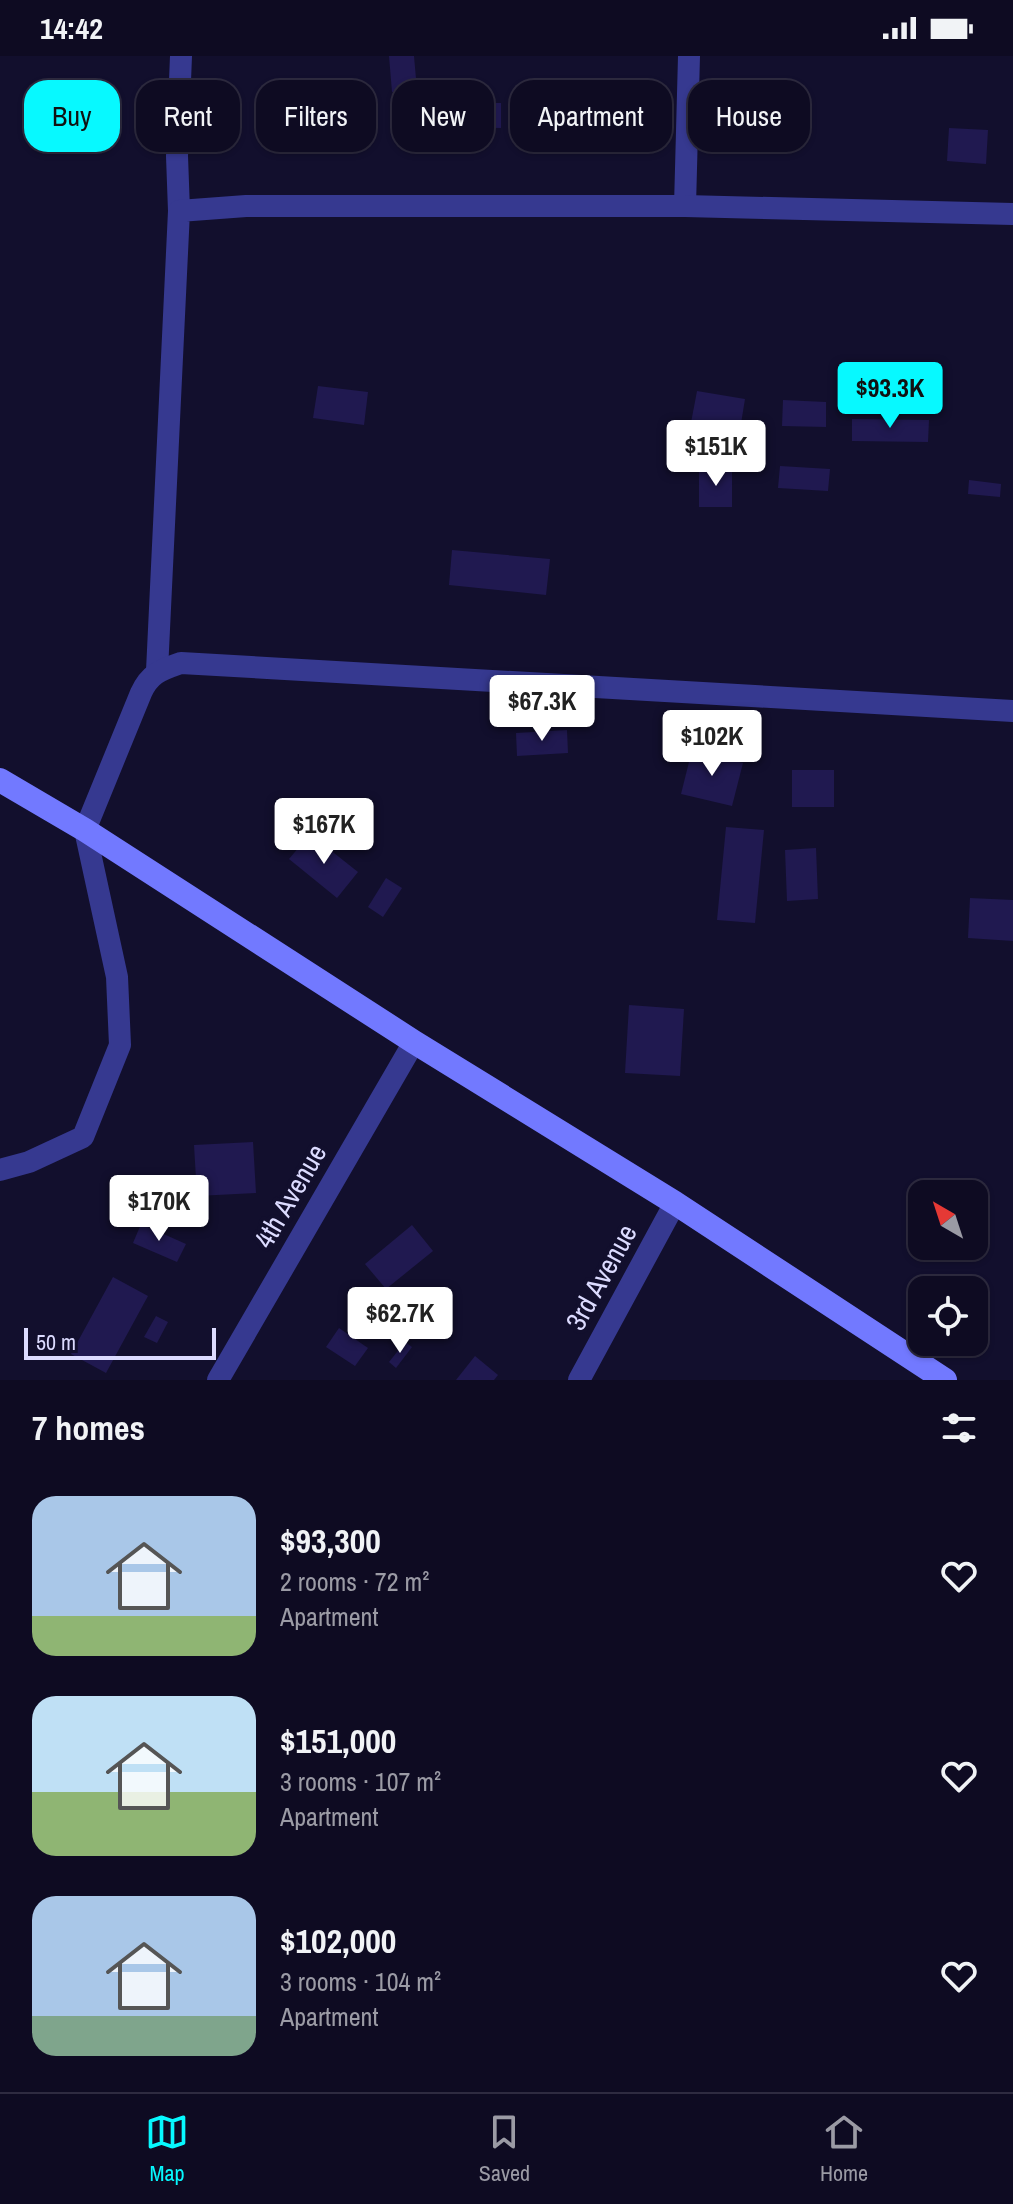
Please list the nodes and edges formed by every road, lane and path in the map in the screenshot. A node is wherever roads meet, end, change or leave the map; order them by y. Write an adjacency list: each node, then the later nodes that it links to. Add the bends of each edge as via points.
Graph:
1 (181, 56): 4 (street)
2 (689, 56): 3 (street)
3 (685, 206): 4 (street, via 246,206); 5 (street)
4 (179, 211): 6 (street)
5 (1013, 214)
6 (157, 671): 7 (street, via 181,663); 9 (street, via 141,693)
7 (1013, 711)
8 (0, 780): 9 (street)
9 (85, 830): 10 (street); 11 (street, via 117,977 120,1045 83,1137)
10 (414, 1042): 12 (street); 13 (street, 4th Avenue)
11 (0, 1170)
12 (675, 1203): 14 (street, 3rd Avenue); 15 (street)
13 (218, 1380)
14 (579, 1380)
15 (945, 1380)

